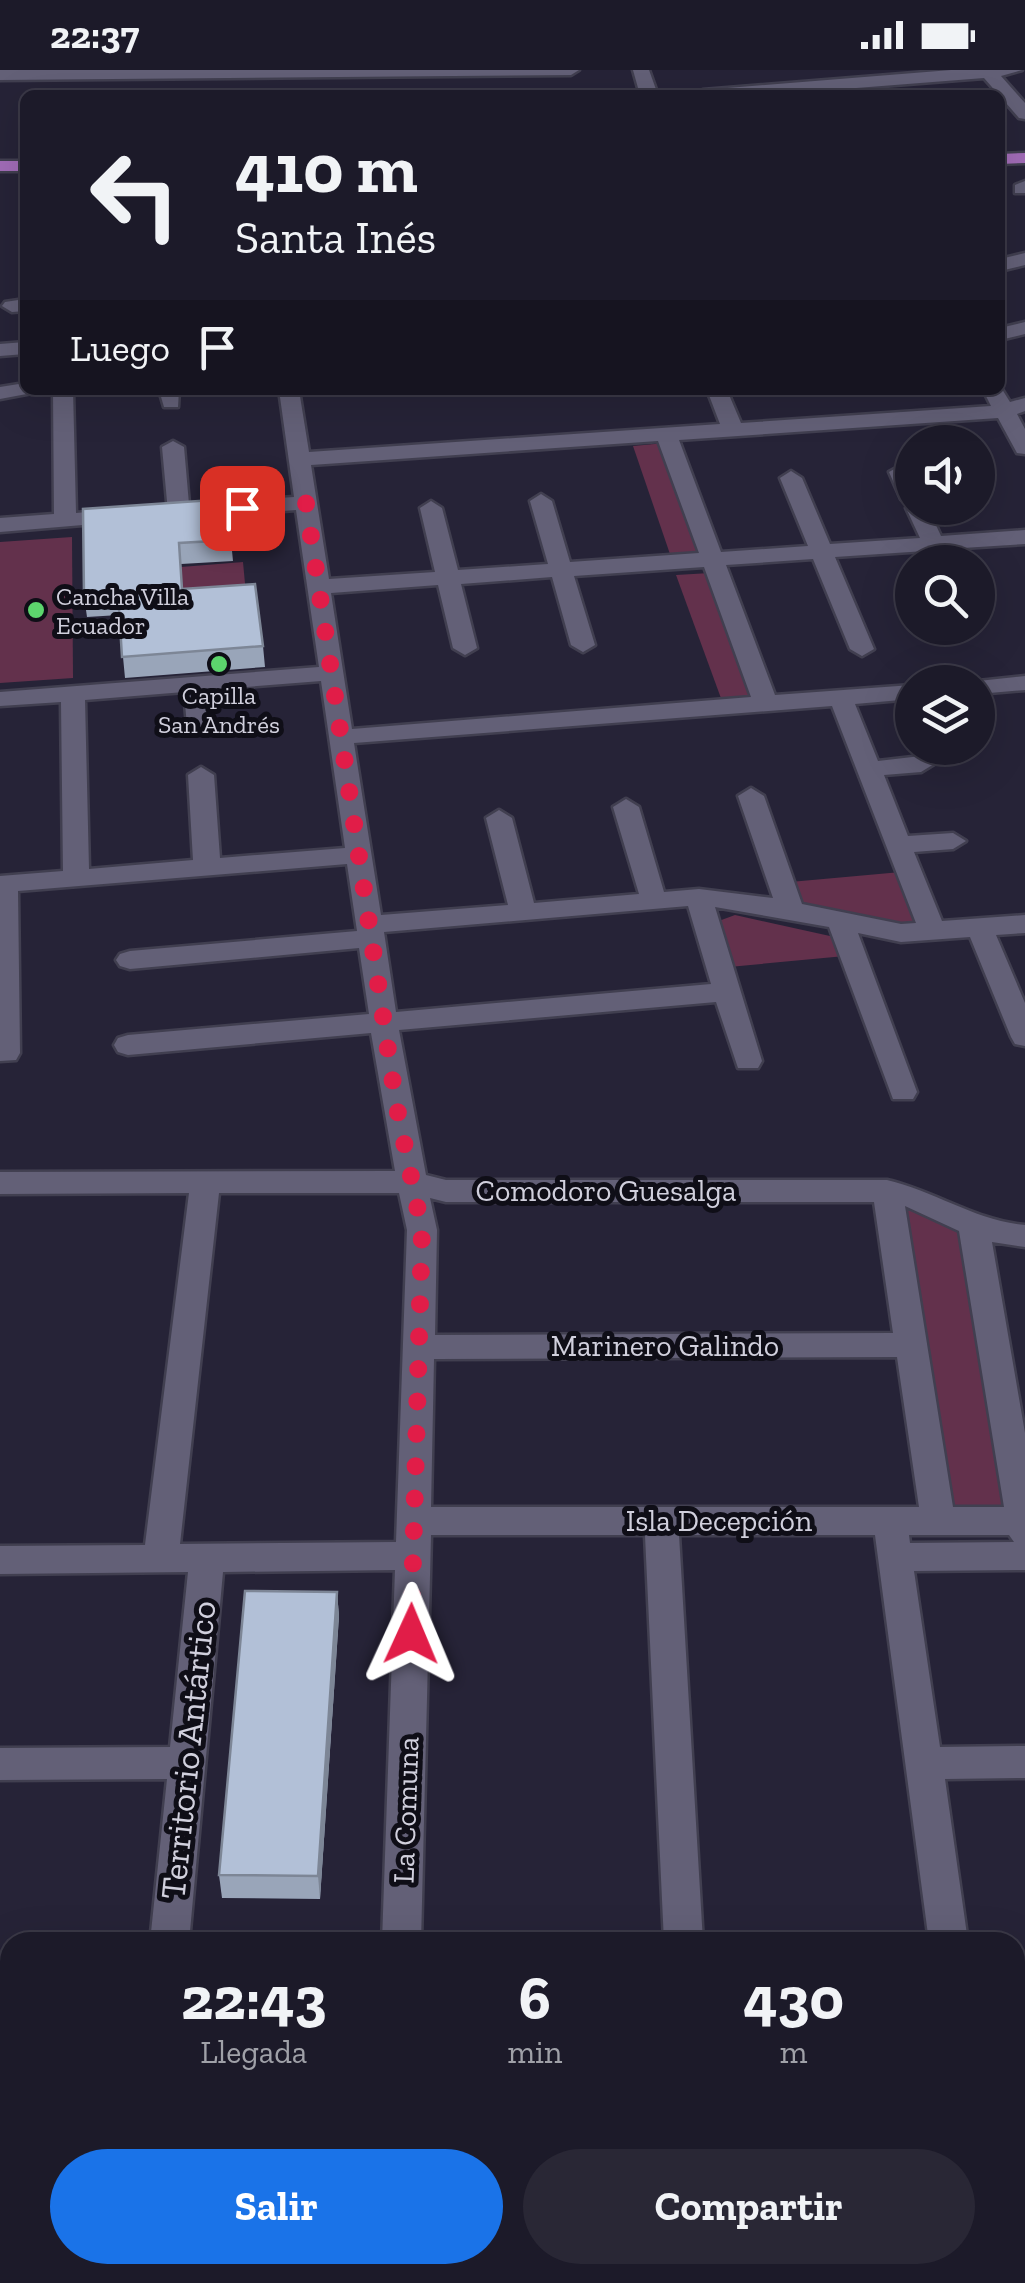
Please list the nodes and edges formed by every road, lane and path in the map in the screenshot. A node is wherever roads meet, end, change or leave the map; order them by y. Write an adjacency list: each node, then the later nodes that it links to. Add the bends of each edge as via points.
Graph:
1 (571, 70): 4 (street)
2 (1014, 70): 3 (street)
3 (987, 71): 5 (street); 6 (street)
4 (0, 75)
5 (832, 90)
6 (1004, 90)
7 (1005, 91): 8 (street)
8 (1025, 114)
9 (62, 395): 25 (street)
10 (290, 395): 19 (street, La Comuna)
11 (719, 395): 14 (street)
12 (1015, 407): 14 (street); 18 (street)
13 (520, 421): 16 (street)
14 (733, 429): 15 (street)
15 (666, 434): 16 (street, via 629,426); 31 (street)
16 (525, 443): 19 (street, via 419,439)
17 (173, 448): 24 (street)
18 (1025, 448)
19 (300, 459): 22 (street, La Comuna)
20 (790, 478): 29 (street)
21 (541, 500): 32 (street)
22 (306, 503): 24 (street); 34 (street, La Comuna)
23 (431, 508): 33 (street)
24 (160, 513): 25 (street)
25 (65, 520): 26 (street)
26 (0, 524)
27 (1025, 537): 28 (street)
28 (982, 545)
29 (822, 551): 30 (street); 31 (street); 37 (street)
30 (895, 552)
31 (712, 559): 32 (street); 46 (street)
32 (561, 570): 33 (street); 35 (street)
33 (448, 578): 34 (street); 36 (street)
34 (319, 587): 38 (street, La Comuna)
35 (583, 646)
36 (465, 648)
37 (862, 648)
38 (332, 674): 39 (street); 52 (street, La Comuna)
39 (194, 684): 43 (street); 49 (street)
40 (1025, 684): 41 (street)
41 (995, 686)
42 (895, 693): 44 (street)
43 (73, 694): 45 (street); 65 (street)
44 (840, 698): 46 (street); 56 (street)
45 (0, 699)
46 (766, 704): 47 (street)
47 (722, 707): 48 (street); 51 (street)
48 (601, 717): 50 (street); 53 (street)
49 (199, 726)
50 (480, 726): 52 (street); 54 (street)
51 (731, 734)
52 (341, 737): 63 (street, La Comuna)
53 (608, 745)
54 (485, 753)
55 (912, 765): 56 (street)
56 (869, 770): 62 (street)
57 (201, 775): 64 (street)
58 (751, 796): 69 (street)
59 (626, 807): 68 (street)
60 (499, 818): 70 (street)
61 (953, 840): 62 (street)
62 (898, 845): 75 (street)
63 (358, 855): 64 (street); 74 (street, La Comuna)
64 (207, 867): 65 (street)
65 (76, 878): 66 (street)
66 (2, 884): 81 (street)
67 (699, 897): 68 (street); 69 (street); 77 (street)
68 (654, 901): 70 (street)
69 (791, 911): 71 (street)
70 (522, 912): 74 (street)
71 (840, 921): 75 (street); 83 (street)
72 (1025, 924): 73 (street)
73 (980, 928): 75 (street); 79 (street)
74 (370, 932): 76 (street); 78 (street, La Comuna)
75 (932, 932)
76 (130, 960)
77 (728, 992): 78 (street); 82 (street)
78 (384, 1022): 80 (street); 85 (street, La Comuna)
79 (1025, 1036)
80 (128, 1045)
81 (6, 1053)
82 (748, 1061)
83 (903, 1092)
84 (205, 1182): 85 (street, Comodoro Guesalga); 86 (street, Comodoro Guesalga); 99 (street)
85 (412, 1182): 87 (street, Comodoro Guesalga, via 446,1191); 91 (street, La Comuna, via 422,1230)
86 (0, 1184)
87 (887, 1191): 88 (street, Comodoro Guesalga); 90 (street)
88 (974, 1228): 89 (street, Comodoro Guesalga); 95 (street)
89 (1025, 1236)
90 (911, 1345): 91 (street, Marinero Galindo); 94 (street)
91 (419, 1347): 92 (street, La Comuna)
92 (414, 1521): 93 (street, Isla Decepción); 97 (street, La Comuna)
93 (661, 1521): 96 (street, Isla Decepción); 108 (street)
94 (938, 1521): 95 (street, Isla Decepción); 96 (street, Isla Decepción)
95 (1024, 1526)
96 (893, 1539): 98 (street, Isla Decepción); 104 (street)
97 (413, 1556): 100 (street); 107 (street, La Comuna)
98 (1025, 1556)
99 (161, 1558): 100 (street); 101 (street)
100 (207, 1558): 103 (street, Territorio Antártico)
101 (0, 1560)
102 (1025, 1762): 104 (street)
103 (186, 1763): 105 (street); 106 (street, Territorio Antártico)
104 (924, 1763): 109 (street)
105 (0, 1764)
106 (170, 1932)
107 (402, 1932)
108 (683, 1932)
109 (947, 1932)

